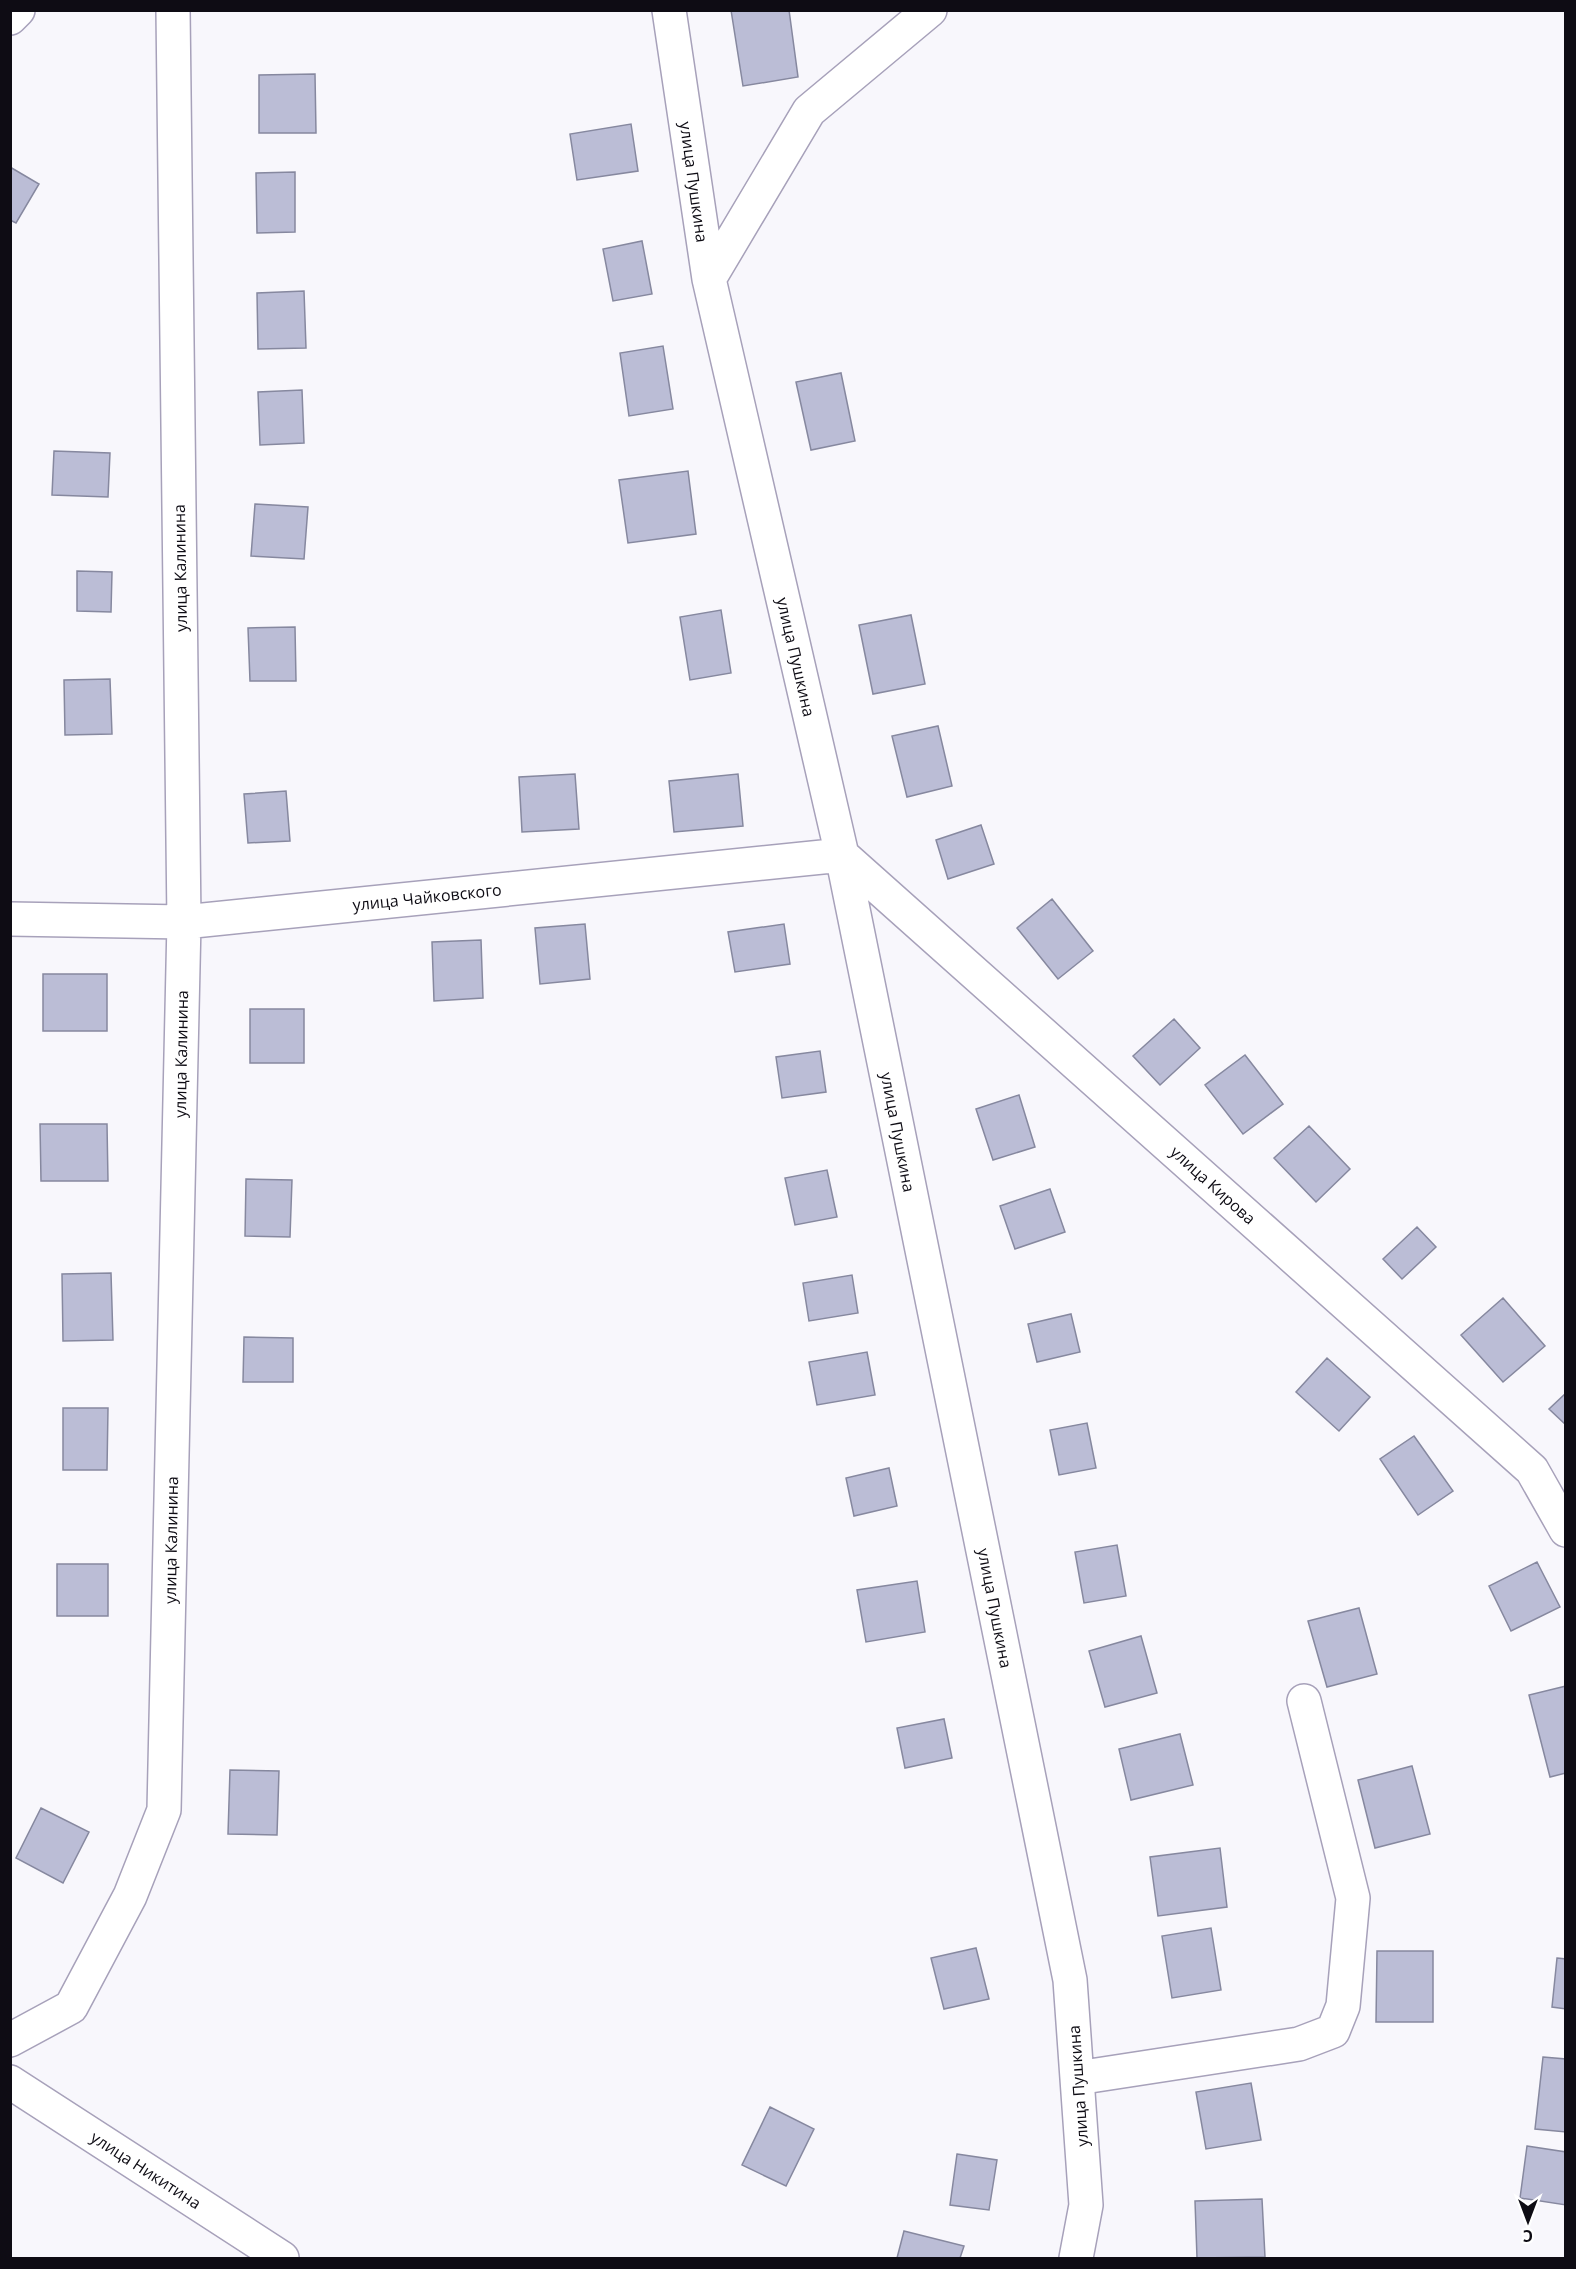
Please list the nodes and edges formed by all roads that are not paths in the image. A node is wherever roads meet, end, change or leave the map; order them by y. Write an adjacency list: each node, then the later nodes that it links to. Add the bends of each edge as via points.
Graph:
1 (18, 10): 5 (street)
2 (173, 10): 9 (street, улица Калинина)
3 (669, 10): 6 (street, улица Пушкина)
4 (930, 10): 6 (street, via 808,111)
5 (10, 18)
6 (709, 279): 7 (street, улица Пушкина)
7 (842, 855): 9 (street, улица Чайковского); 10 (street, улица Кирова, via 1532,1470); 13 (street, улица Пушкина, via 1070,1980)
8 (10, 919): 9 (street, улица Чайковского)
9 (184, 922): 12 (street, улица Калинина, via 164,1810 130,1896 71,2007)
10 (1566, 1530)
11 (1304, 1701): 13 (street, via 1353,1898 1343,2006 1333,2031 1299,2044)
12 (10, 2040)
13 (1077, 2078): 16 (street, улица Пушкина, via 1086,2205)
14 (10, 2082): 15 (street, улица Никитина)
15 (282, 2259)
16 (1076, 2259)

